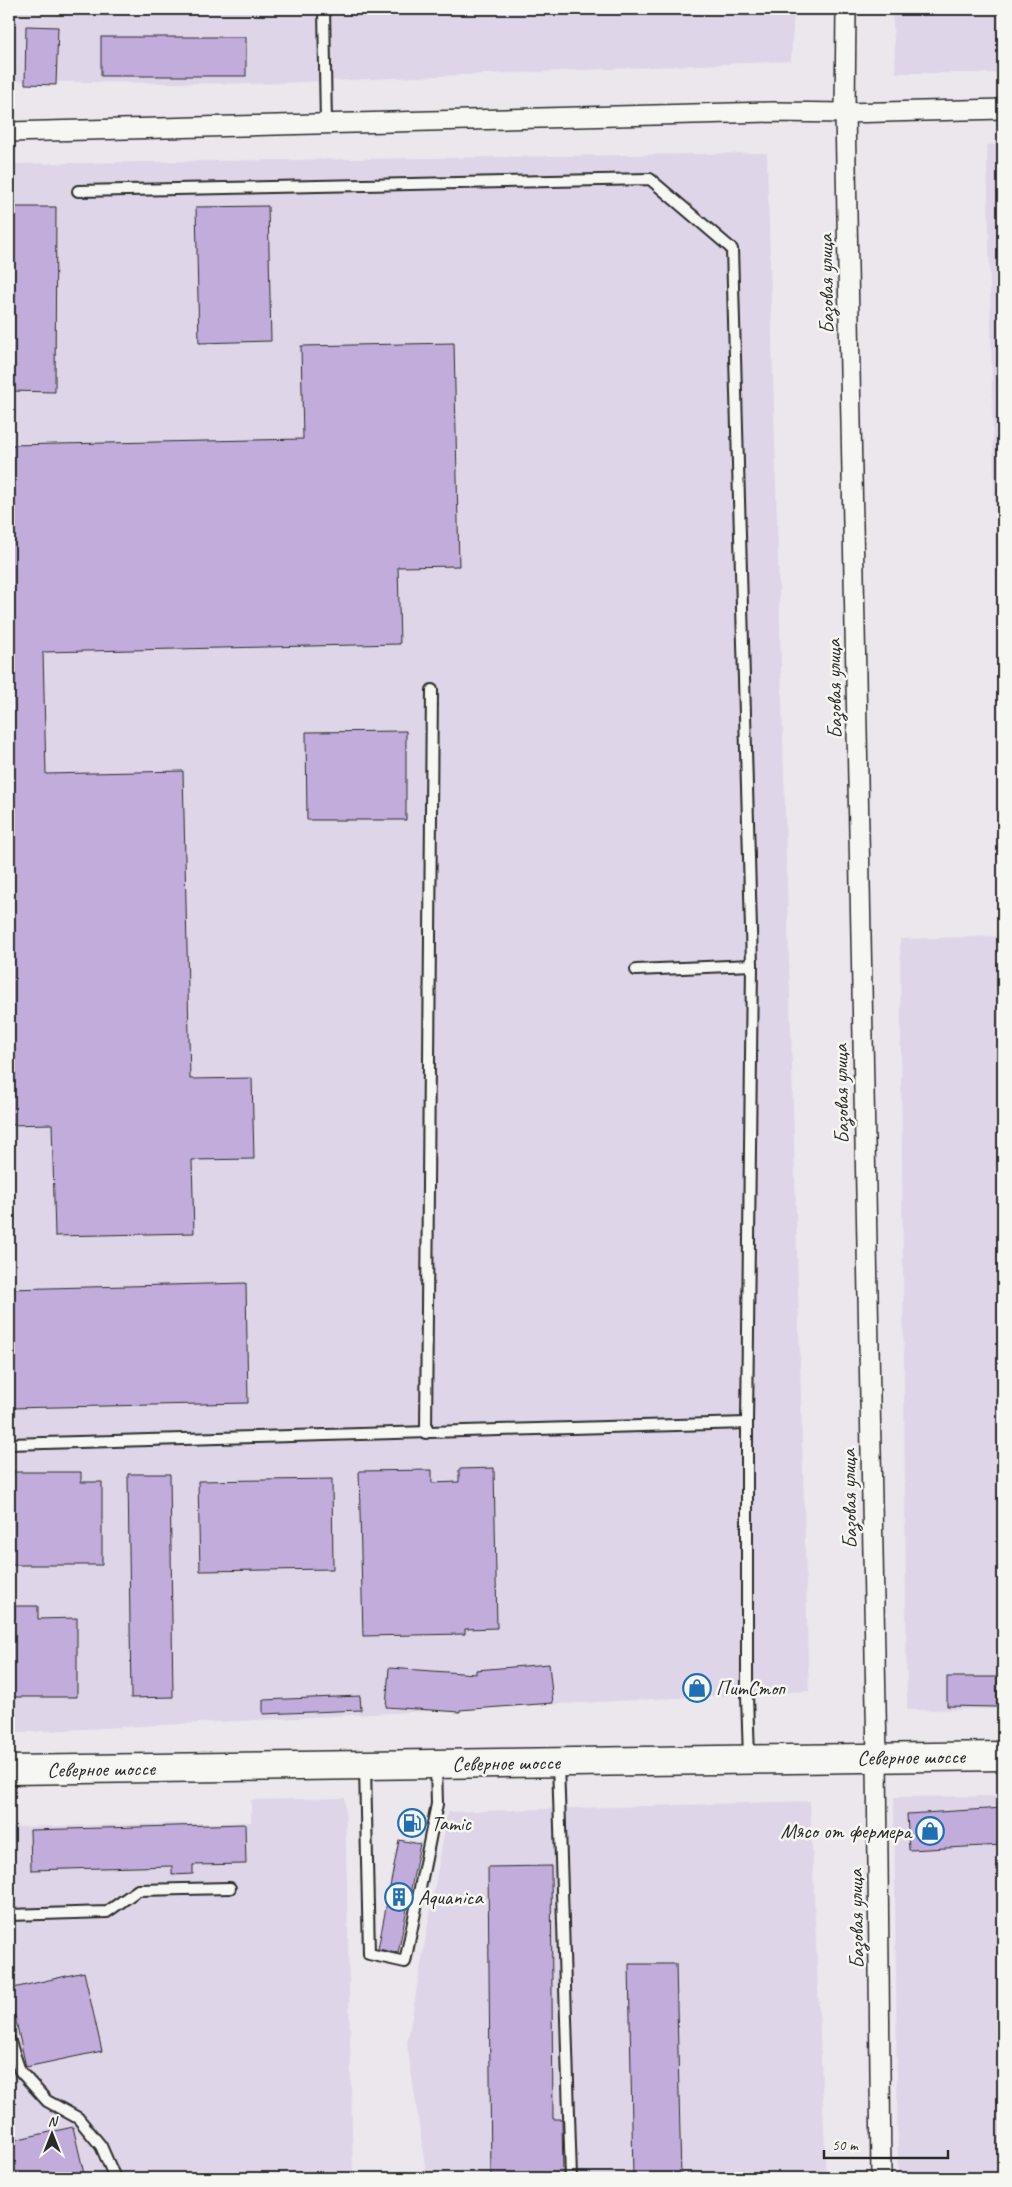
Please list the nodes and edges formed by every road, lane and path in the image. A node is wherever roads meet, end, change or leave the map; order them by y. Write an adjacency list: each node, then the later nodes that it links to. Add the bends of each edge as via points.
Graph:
1 (324, 9): 5 (lane)
2 (846, 9): 4 (street, Базовая улица)
3 (1003, 109): 4 (street)
4 (845, 113): 5 (street, via 773,112); 15 (street, Базовая улица)
5 (326, 124): 6 (street)
6 (9, 132)
7 (78, 191): 9 (lane, via 650,178 732,249)
8 (432, 690): 12 (lane)
9 (752, 965): 10 (lane); 11 (lane)
10 (636, 970)
11 (747, 1423): 12 (lane); 16 (lane)
12 (426, 1433): 13 (lane)
13 (9, 1444)
14 (1003, 1756): 15 (main road, Северное шоссе)
15 (877, 1758): 16 (main road, Северное шоссе); 26 (street, Базовая улица)
16 (749, 1759): 17 (main road, Северное шоссе)
17 (558, 1762): 18 (main road, Северное шоссе); 25 (lane)
18 (436, 1764): 19 (main road, Северное шоссе); 19 (lane, via 437,1804 405,1962 369,1954)
19 (365, 1765): 20 (main road, Северное шоссе)
20 (9, 1770)
21 (230, 1888): 22 (lane, via 138,1890 107,1912)
22 (9, 1915)
23 (9, 2039): 24 (lane, via 20,2071 47,2101 78,2118 101,2146)
24 (115, 2178)
25 (571, 2178)
26 (880, 2178)

